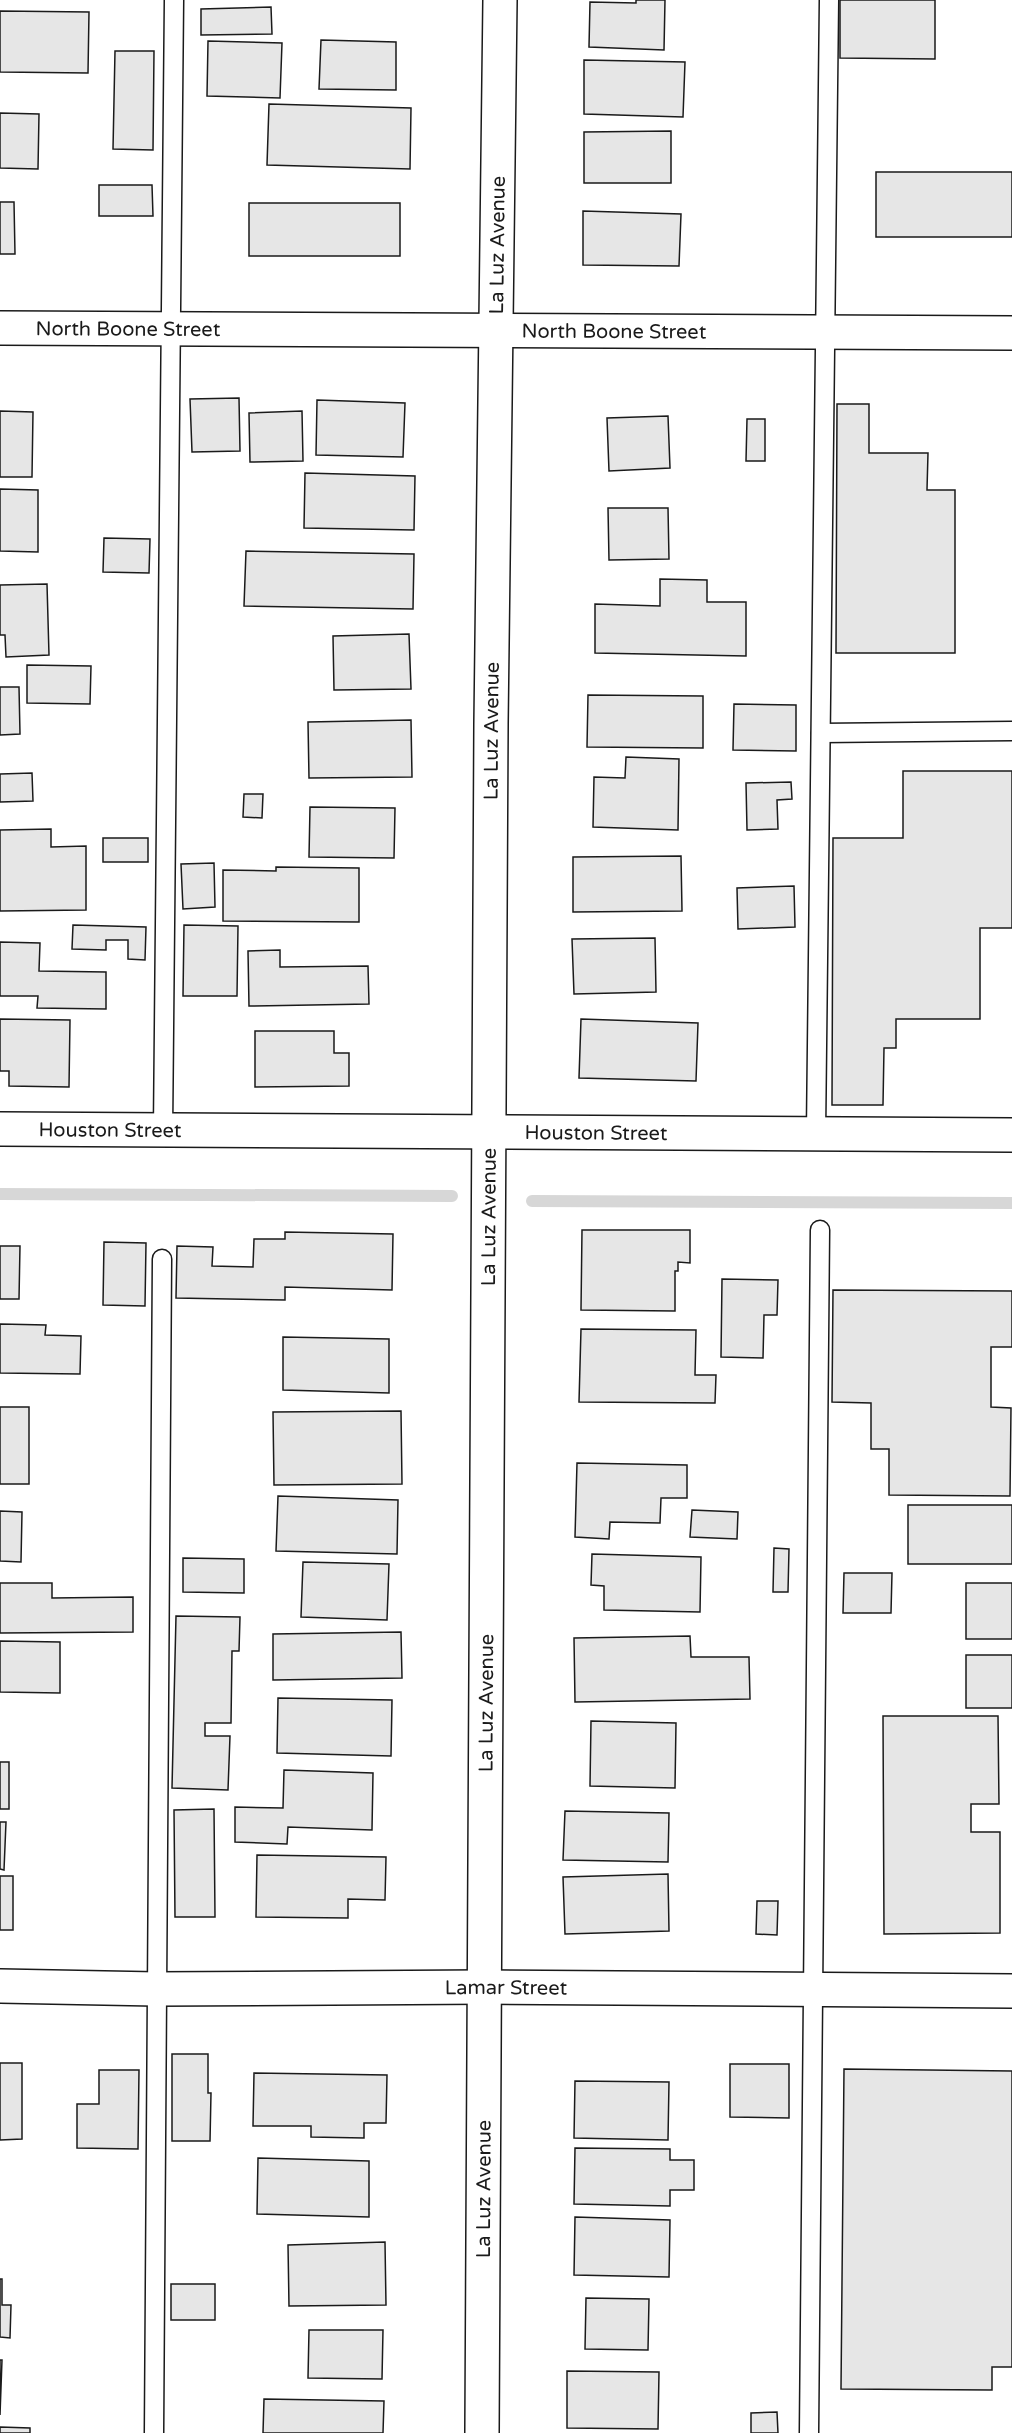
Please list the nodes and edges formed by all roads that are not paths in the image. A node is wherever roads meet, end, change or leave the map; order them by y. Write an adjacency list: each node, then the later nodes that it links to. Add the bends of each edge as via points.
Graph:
1 (174, 0): 5 (lane)
2 (500, 0): 6 (street, La Luz Avenue)
3 (830, 0): 7 (lane)
4 (0, 328): 5 (street, North Boone Street)
5 (171, 330): 6 (street, North Boone Street); 12 (lane)
6 (496, 330): 7 (street, North Boone Street); 13 (street, La Luz Avenue)
7 (826, 333): 8 (street, North Boone Street); 10 (lane)
8 (1012, 333)
9 (1012, 731): 10 (lane)
10 (821, 733): 14 (lane)
11 (0, 1129): 12 (street, Houston Street)
12 (163, 1131): 13 (street, Houston Street)
13 (491, 1131): 14 (street, Houston Street); 19 (street, La Luz Avenue)
14 (816, 1133): 15 (street, Houston Street)
15 (1012, 1135)
16 (820, 1230): 21 (lane)
17 (162, 1259): 20 (lane)
18 (0, 1986): 20 (street, Lamar Street)
19 (486, 1988): 20 (street, Lamar Street); 21 (street, Lamar Street); 24 (street, La Luz Avenue)
20 (156, 1989): 23 (lane)
21 (813, 1990): 22 (street, Lamar Street); 25 (lane)
22 (1012, 1991)
23 (154, 2433)
24 (483, 2433)
25 (809, 2433)

